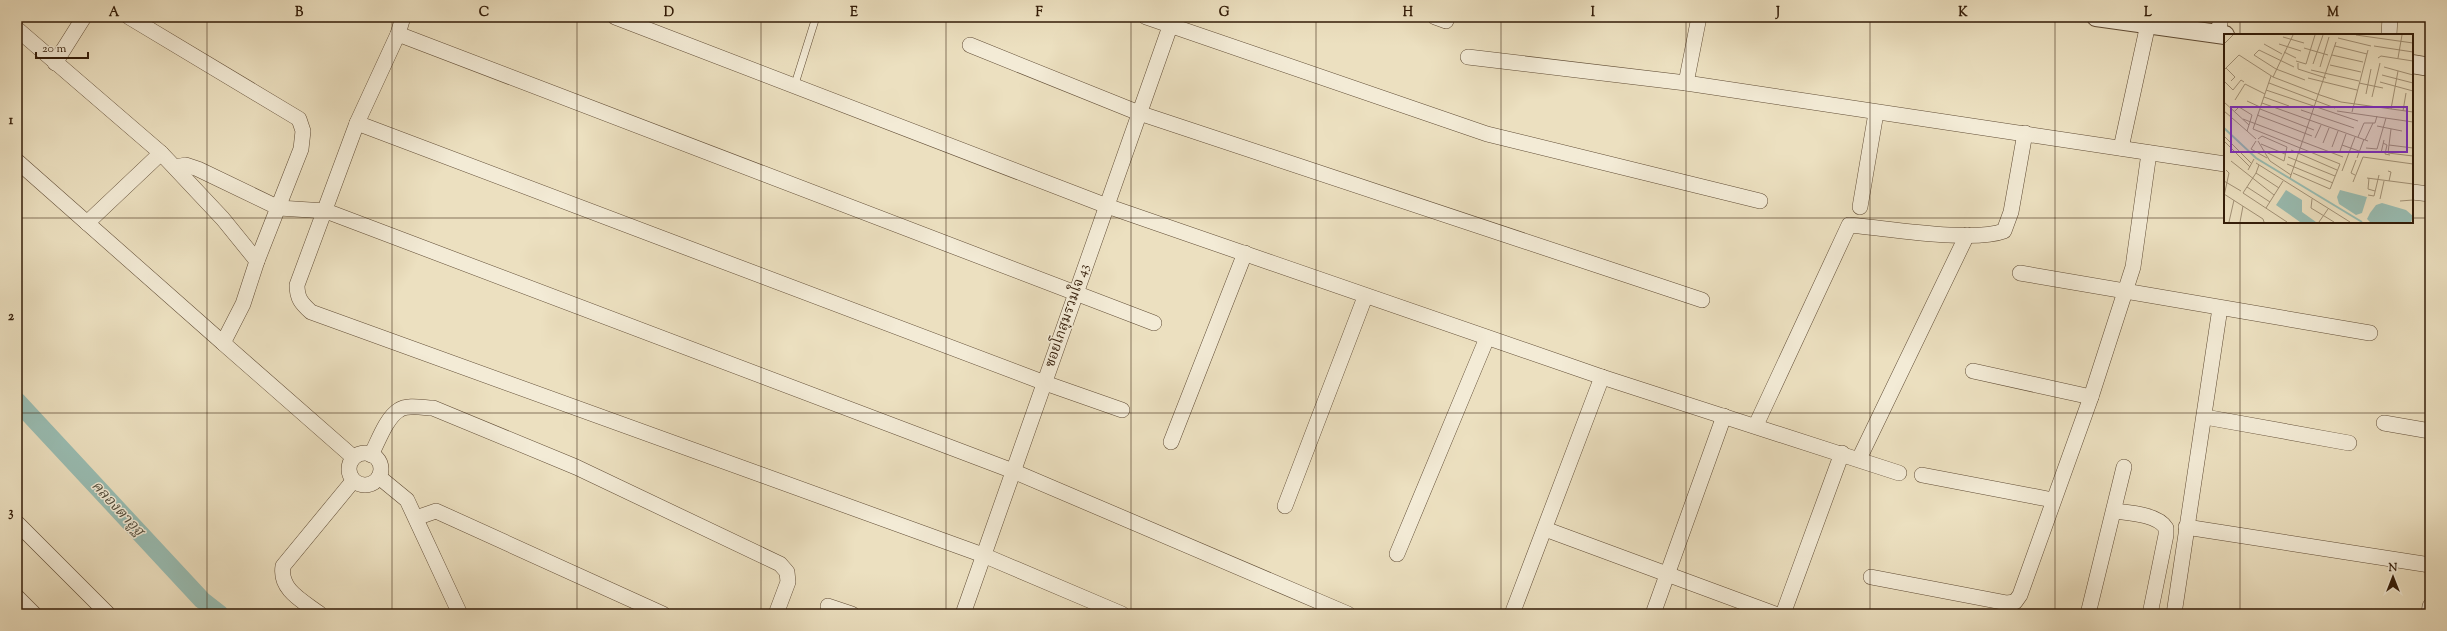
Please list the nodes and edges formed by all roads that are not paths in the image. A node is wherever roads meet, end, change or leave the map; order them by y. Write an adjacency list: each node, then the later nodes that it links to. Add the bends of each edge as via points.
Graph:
1 (84, 17): 18 (street)
2 (129, 17): 38 (street, via 299,119 303,131 301,149)
3 (403, 17): 14 (street)
4 (615, 17): 22 (street)
5 (816, 17): 22 (lane)
6 (1146, 17): 10 (street)
7 (1699, 17): 21 (street)
8 (2096, 17): 11 (street)
9 (2390, 17): 15 (street)
10 (1172, 22): 23 (street, ซอยโกสุมรวมใจ 43); 35 (street, via 1487,134)
11 (2148, 24): 13 (street); 27 (street)
12 (17, 29): 18 (street)
13 (2221, 29)
14 (398, 34): 25 (street); 46 (street)
15 (2389, 34)
16 (970, 45): 23 (street)
17 (1468, 57): 21 (street)
18 (55, 63): 28 (street)
19 (2413, 64): 20 (street)
20 (2430, 67)
21 (1686, 83): 24 (street)
22 (794, 87): 36 (street)
23 (1139, 113): 36 (street, ซอยโกสุมรวมใจ 43); 48 (street)
24 (1876, 113): 26 (street); 37 (street)
25 (357, 123): 39 (street); 56 (street)
26 (2025, 133): 27 (street); 41 (street, via 2011,212 2004,231 1995,234)
27 (2121, 148): 29 (street)
28 (161, 153): 32 (street); 40 (street)
29 (2149, 153): 31 (street); 45 (street, via 2133,266)
30 (17, 161): 40 (street)
31 (2224, 164)
32 (175, 167): 38 (street, via 186,164); 43 (street)
33 (2413, 192): 34 (street)
34 (2430, 194)
35 (1760, 201)
36 (1107, 206): 42 (street); 46 (street, ซอยโกสุมรวมใจ 43)
37 (1860, 206)
38 (280, 208): 39 (street); 43 (street)
39 (326, 211): 71 (street); 84 (street, via 297,285 297,296 302,305 311,312)
40 (87, 223): 53 (street)
41 (1967, 235): 62 (street, via 1849,225); 69 (street)
42 (1245, 253): 47 (street); 64 (street)
43 (257, 261): 53 (street, via 243,304)
44 (2020, 273): 45 (street)
45 (2125, 292): 49 (street); 57 (street)
46 (1076, 294): 50 (street); 56 (street, ซอยโกสุมรวมใจ 43)
47 (1365, 297): 52 (street); 77 (street)
48 (1702, 300)
49 (2220, 308): 51 (street); 60 (street)
50 (1154, 323)
51 (2370, 333)
52 (1487, 338): 55 (street); 83 (street)
53 (223, 343): 68 (street)
54 (1973, 371): 57 (street)
55 (1602, 377): 59 (street); 82 (street)
56 (1045, 383): 58 (street); 71 (street, ซอยโกสุมรวมใจ 43)
57 (2091, 397): 76 (street)
58 (1122, 410)
59 (1724, 416): 62 (street); 86 (street)
60 (2205, 417): 65 (street); 81 (street)
61 (2384, 423): 63 (street)
62 (1756, 425): 66 (street)
63 (2430, 431)
64 (1171, 442)
65 (2349, 443)
66 (1842, 453): 69 (street); 104 (street)
67 (372, 455): 68 (street, via 366,452); 74 (street, via 378,458 382,470); 96 (street, via 389,422 399,409 433,408 576,467 780,564 787,572 788,582)
68 (353, 457): 75 (street, via 348,469)
69 (1859, 459): 72 (street)
70 (2124, 467): 78 (street)
71 (1013, 471): 84 (street, ซอยโกสุมรวมใจ 43); 100 (street)
72 (1899, 473)
73 (1922, 475): 76 (street)
74 (379, 477): 75 (street, via 377,482 365,486); 79 (street, via 407,500)
75 (352, 481): 93 (street, via 283,566 281,575 285,586)
76 (2053, 500): 87 (street, via 2020,595 2015,602 2007,603)
77 (1285, 506)
78 (2114, 510): 105 (street); 106 (street, via 2148,517 2166,528)
79 (416, 518): 94 (street); 95 (street, via 436,511)
80 (17, 523): 92 (street)
81 (2186, 527): 85 (street); 107 (street)
82 (1544, 529): 86 (street); 101 (street)
83 (1397, 554)
84 (984, 555): 98 (street, ซอยโกสุมรวมใจ 43); 99 (street)
85 (2430, 565)
86 (1668, 574): 102 (street); 103 (street)
87 (1871, 577)
88 (17, 597): 91 (street)
89 (828, 606): 97 (street)
90 (2430, 606): 108 (street)
91 (34, 614)
92 (108, 614)
93 (320, 614)
94 (460, 614)
95 (663, 614)
96 (776, 614)
97 (852, 614)
98 (963, 614)
99 (1122, 614)
100 (1348, 614)
101 (1512, 614)
102 (1653, 614)
103 (1775, 614)
104 (1783, 614)
105 (2088, 614)
106 (2150, 614)
107 (2174, 614)
108 (2429, 614)

